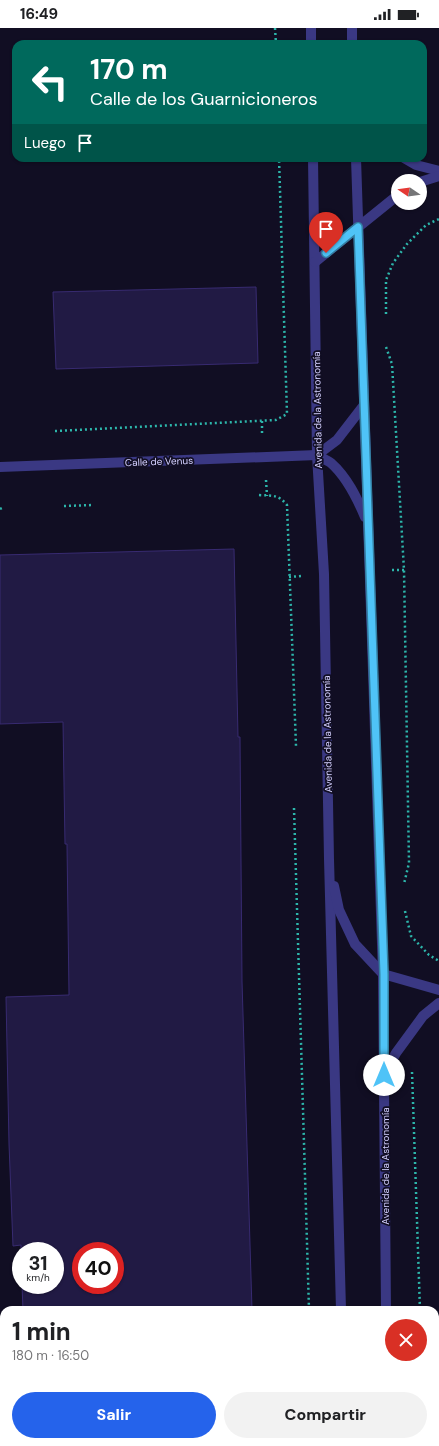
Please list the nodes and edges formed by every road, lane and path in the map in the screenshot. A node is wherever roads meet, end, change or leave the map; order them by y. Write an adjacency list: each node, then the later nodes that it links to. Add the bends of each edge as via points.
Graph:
1 (275, 28): 4 (path)
2 (311, 28): 5 (street)
3 (352, 28): 6 (street)
4 (276, 40)
5 (311, 40)
6 (352, 40)
7 (279, 162): 21 (path, via 287,414 276,420)
8 (313, 162): 17 (street, Avenida de la Astronomía)
9 (356, 162): 16 (street, Avenida de la Astronomía)
10 (411, 162): 11 (street)
11 (439, 171)
12 (439, 176): 13 (street)
13 (427, 180)
14 (391, 201): 16 (street)
15 (439, 219): 18 (path, via 426,225 406,244 393,264 386,280)
16 (358, 227): 17 (street); 20 (street, Avenida de la Astronomía)
17 (315, 262): 22 (street, Avenida de la Astronomía)
18 (386, 317)
19 (386, 340): 31 (path, via 392,364 404,570 409,863)
20 (364, 406): 22 (street, via 337,440); 27 (street, Avenida de la Astronomía)
21 (56, 431)
22 (317, 455): 23 (street, Calle de Venus); 27 (street, via 331,462 347,482 356,495); 30 (street, Avenida de la Astronomía, via 324,574)
23 (0, 467)
24 (259, 496): 28 (path, via 275,496 287,504)
25 (64, 506): 26 (path)
26 (93, 506)
27 (368, 523): 34 (street, Avenida de la Astronomía)
28 (296, 746)
29 (294, 808): 39 (path)
30 (329, 859): 34 (street, via 339,910 355,944); 40 (street, Avenida de la Astronomía)
31 (403, 888)
32 (405, 908): 33 (path, via 411,936 429,955)
33 (439, 960)
34 (384, 974): 35 (street); 38 (street, Avenida de la Astronomía)
35 (439, 990)
36 (439, 1003): 38 (street, via 423,1016 396,1053)
37 (414, 1065): 42 (path, via 412,1072)
38 (384, 1075): 41 (street, Avenida de la Astronomía)
39 (309, 1306)
40 (341, 1306)
41 (386, 1306)
42 (420, 1306)

